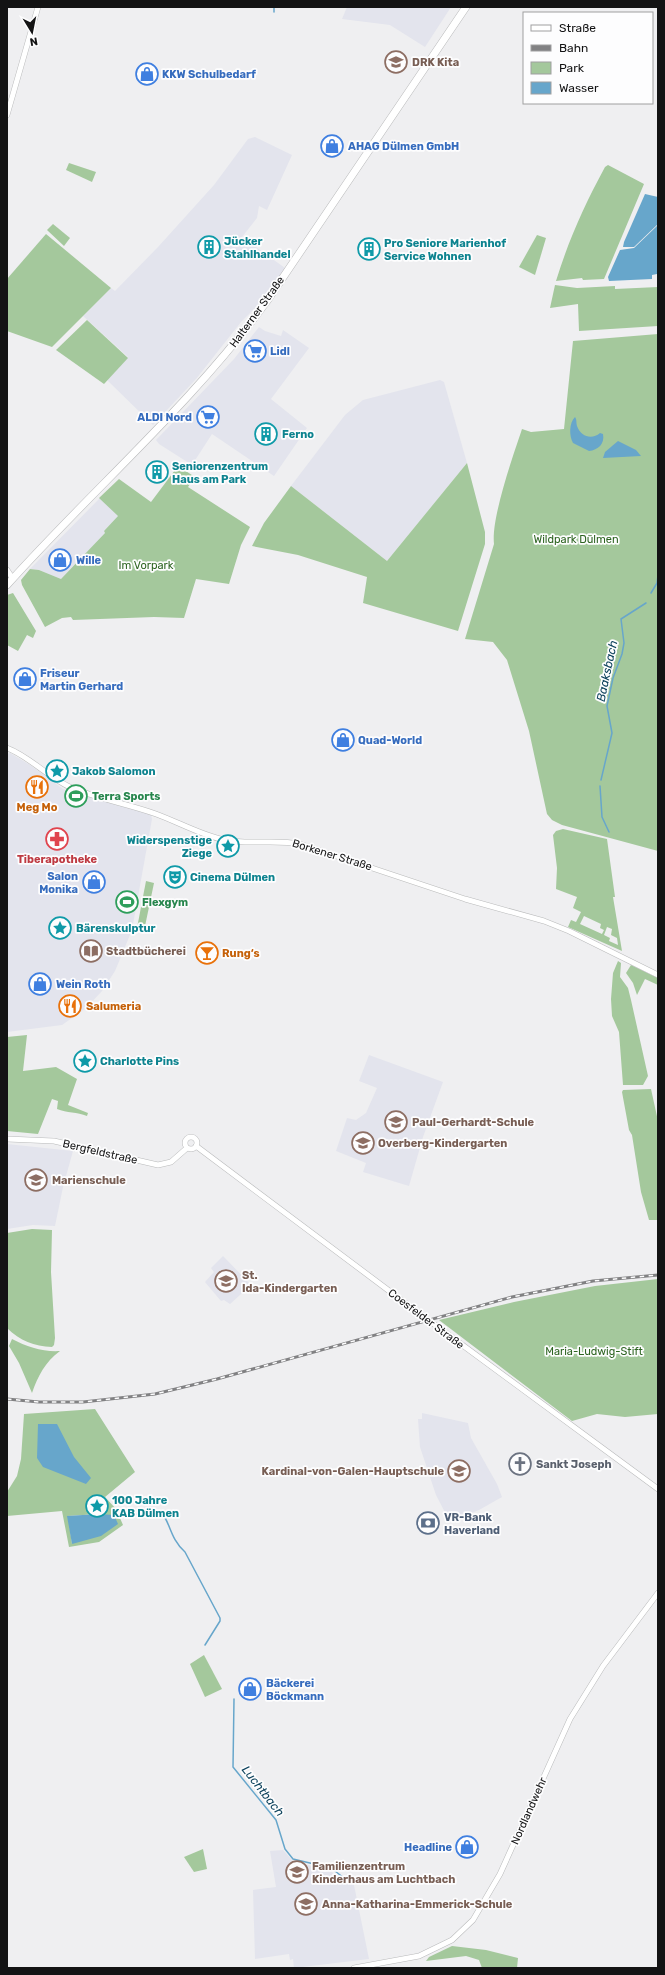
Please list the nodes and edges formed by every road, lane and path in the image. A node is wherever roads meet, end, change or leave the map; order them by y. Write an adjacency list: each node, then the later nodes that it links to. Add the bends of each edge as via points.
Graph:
1 (38, 7): 3 (street)
2 (466, 7): 5 (main road, Halterner Straße, via 238,340 181,404)
3 (7, 115)
4 (7, 570): 5 (street)
5 (13, 578): 6 (main road, Halterner Straße)
6 (7, 585)
7 (7, 748): 8 (street, Borkener Straße, via 66,785 79,790 155,814 223,840 300,844 478,903 544,921)
8 (658, 975)
9 (7, 1138): 11 (street, Bergfeldstraße, via 54,1141 158,1165 171,1162)
10 (196, 1146): 11 (street, via 192,1149); 11 (street, via 196,1140 190,1136 184,1141); 12 (street, Coesfelder Straße)
11 (187, 1148)
12 (658, 1489)
13 (658, 1593): 14 (street, Nordlandwehr, via 603,1666 570,1719 500,1874 473,1920 452,1940 419,1956)
14 (354, 1968)

